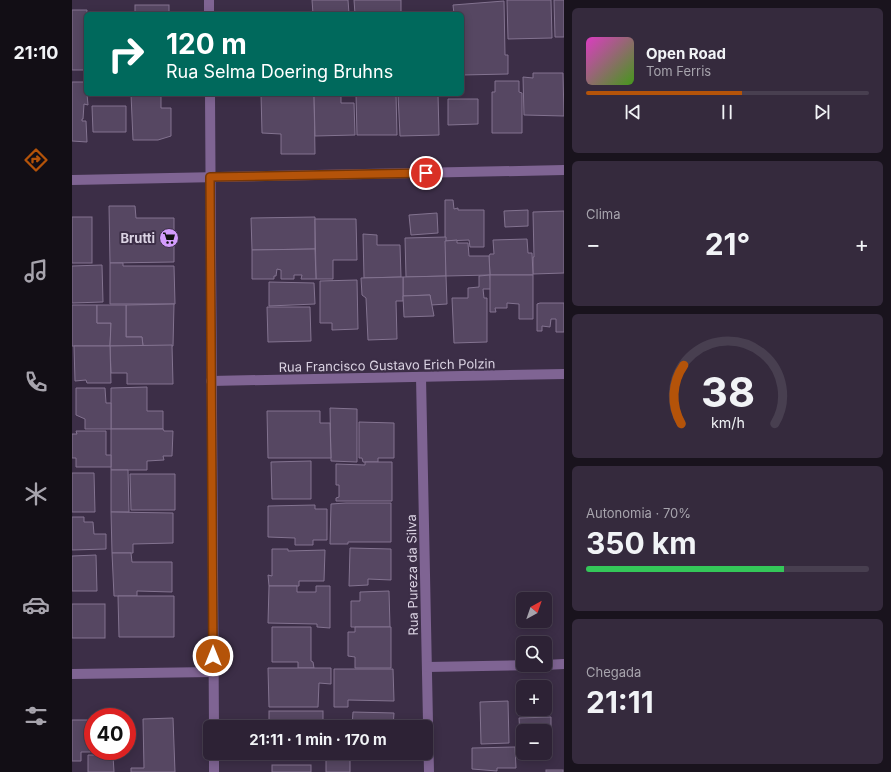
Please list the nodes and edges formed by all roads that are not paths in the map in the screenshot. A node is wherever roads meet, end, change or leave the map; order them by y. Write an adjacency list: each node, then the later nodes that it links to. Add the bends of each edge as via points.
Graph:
1 (209, 0): 2 (street)
2 (209, 12)
3 (210, 96): 5 (street)
4 (564, 170): 5 (street)
5 (210, 177): 6 (street); 9 (street)
6 (72, 180)
7 (564, 374): 8 (street, Rua Francisco Gustavo Erich Polzin)
8 (422, 377): 9 (street, Rua Francisco Gustavo Erich Polzin); 13 (street, Rua Pureza da Silva)
9 (211, 381): 14 (street)
10 (564, 664): 12 (street)
11 (516, 665): 13 (street)
12 (552, 665)
13 (427, 667): 19 (street, Rua Pureza da Silva)
14 (213, 672): 15 (street); 16 (street)
15 (72, 674)
16 (214, 720)
17 (214, 760): 18 (street)
18 (214, 772)
19 (429, 772)

